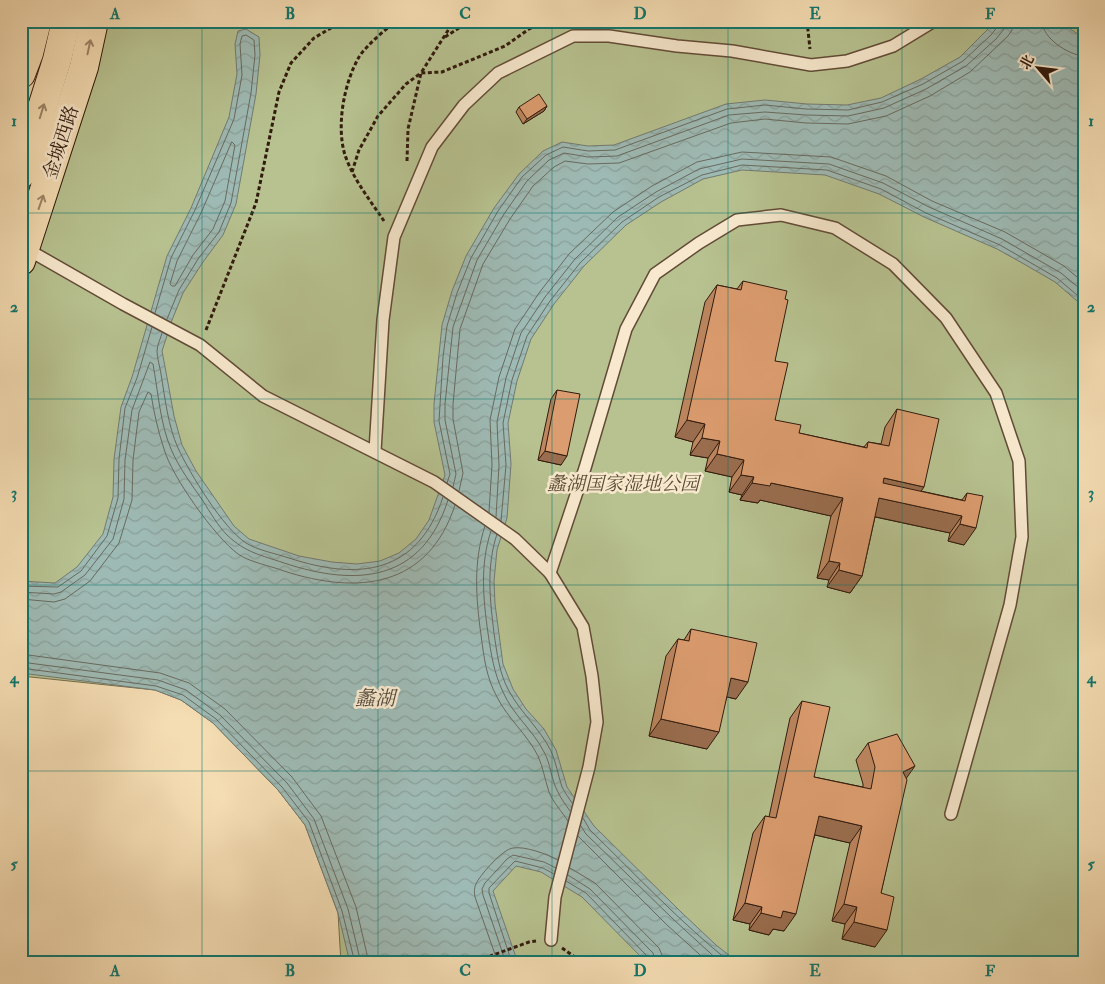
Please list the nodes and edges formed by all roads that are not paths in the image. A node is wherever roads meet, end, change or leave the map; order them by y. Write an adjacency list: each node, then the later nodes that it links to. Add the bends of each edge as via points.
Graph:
1 (37, 21): 5 (main road)
2 (66, 21): 6 (main road, one-way to 2)
3 (94, 21): 7 (main road, 金城西路, one-way to 3, via 82,76)
4 (934, 21): 8 (lane, via 893,46 847,61 811,64 609,36 573,36 498,73 464,105 432,147 394,237 383,320)
5 (21, 74)
6 (21, 174)
7 (22, 255): 8 (lane, via 200,345 263,396)
8 (375, 451): 9 (lane, via 434,482 515,539)
9 (550, 572): 10 (lane, via 586,468 626,329 655,274 738,220 781,215 835,228 893,264 946,318 996,393 1019,461 1022,536 1010,605); 11 (lane, via 582,627 597,722 589,767 555,897)
10 (951, 814)
11 (551, 940)

